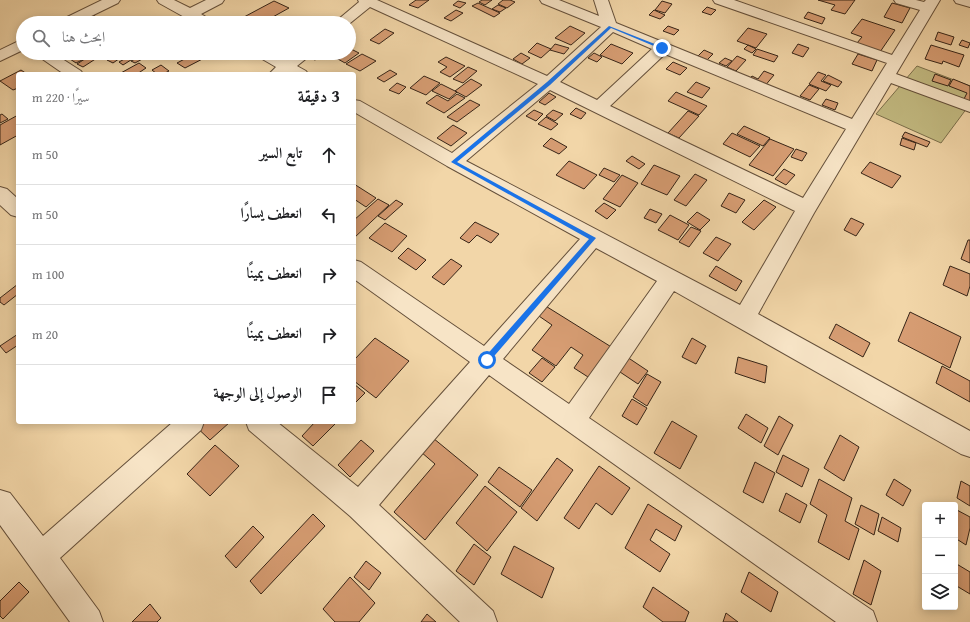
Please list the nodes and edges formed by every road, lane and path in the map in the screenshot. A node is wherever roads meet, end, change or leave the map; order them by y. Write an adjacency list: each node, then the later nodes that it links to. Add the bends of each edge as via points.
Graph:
1 (113, 0): 13 (street)
2 (164, 0): 12 (street)
3 (218, 0): 12 (street)
4 (368, 0): 15 (street); 27 (street)
5 (547, 0): 16 (street)
6 (601, 0): 16 (street)
7 (720, 0): 23 (street)
8 (901, 0): 11 (street)
9 (961, 0): 10 (street)
10 (970, 3)
11 (930, 4): 23 (street)
12 (190, 14): 14 (street)
13 (80, 16)
14 (194, 16)
15 (349, 16)
16 (610, 27): 18 (street); 27 (street)
17 (16, 48): 19 (street)
18 (662, 48): 30 (street); 31 (street)
19 (0, 56)
20 (54, 60): 24 (street)
21 (272, 60): 25 (street)
22 (299, 60): 25 (street)
23 (896, 61): 26 (street)
24 (72, 72)
25 (289, 72)
26 (887, 76): 29 (street); 31 (street)
27 (549, 84): 30 (street); 32 (street)
28 (356, 106): 32 (street)
29 (970, 107)
30 (599, 108): 35 (street)
31 (857, 127): 35 (street)
32 (453, 162): 36 (street)
33 (0, 194): 34 (street)
34 (16, 208)
35 (807, 208): 39 (street)
36 (593, 238): 38 (street); 40 (street)
37 (357, 275): 40 (street)
38 (670, 278): 39 (street); 41 (street)
39 (744, 318): 44 (street)
40 (487, 360): 41 (street); 46 (street)
41 (573, 420): 50 (street)
42 (190, 424): 47 (street)
43 (260, 424): 46 (street)
44 (970, 444)
45 (0, 503): 47 (street)
46 (360, 506): 49 (street)
47 (41, 556): 48 (street)
48 (88, 622)
49 (482, 622)
50 (862, 622)

